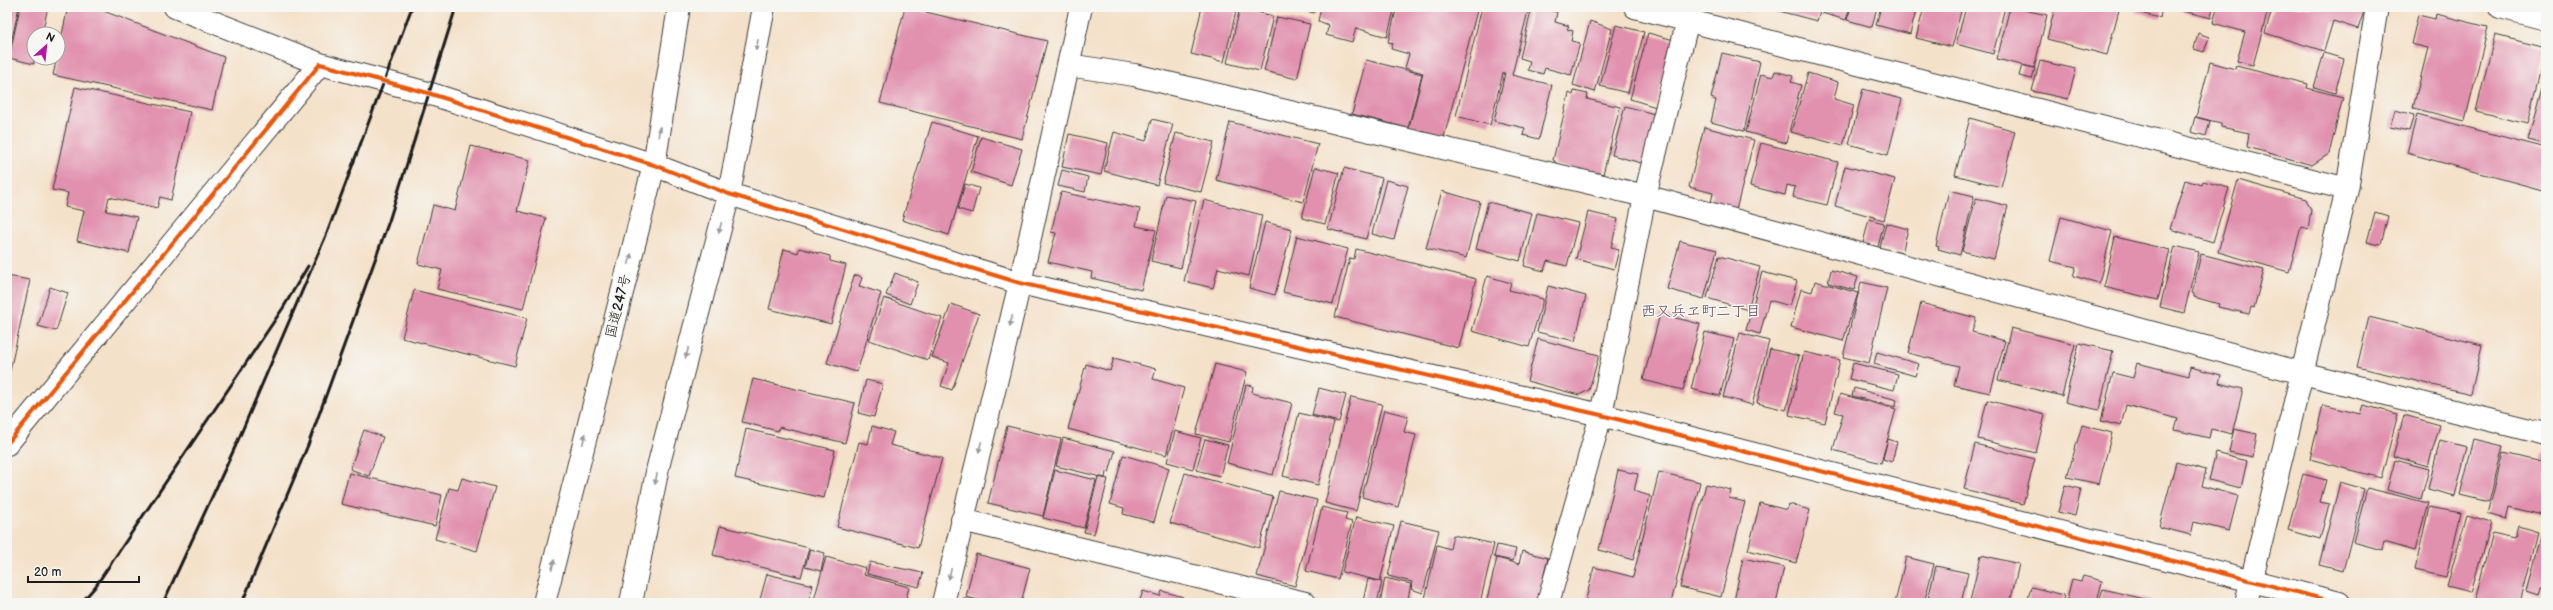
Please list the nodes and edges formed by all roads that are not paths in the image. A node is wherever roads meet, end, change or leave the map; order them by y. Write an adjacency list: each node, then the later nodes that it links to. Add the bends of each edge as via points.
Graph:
1 (175, 7): 10 (main road)
2 (679, 7): 12 (main road, 国道247号, one-way to 2)
3 (764, 7): 14 (main road, one-way to 14)
4 (1081, 7): 11 (main road)
5 (1635, 7): 8 (main road)
6 (2377, 7): 13 (main road)
7 (2500, 7): 9 (main road)
8 (1689, 14): 13 (main road); 15 (main road)
9 (2546, 19)
10 (320, 64): 12 (main road, via 428,94); 20 (main road)
11 (1068, 65): 15 (main road, via 1134,75); 16 (main road)
12 (654, 165): 14 (main road); 23 (main road, 国道247号, one-way to 12)
13 (2347, 189): 17 (main road)
14 (729, 194): 16 (main road); 24 (main road, one-way to 24, via 658,467)
15 (1645, 196): 17 (main road); 18 (main road)
16 (1020, 283): 18 (main road); 21 (main road, one-way to 21)
17 (2302, 373): 19 (main road); 22 (main road)
18 (1601, 415): 22 (main road); 27 (main road)
19 (2546, 434)
20 (7, 444)
21 (962, 520): 25 (main road, one-way to 25); 26 (main road)
22 (2251, 581): 28 (main road); 29 (main road)
23 (544, 603)
24 (632, 603)
25 (943, 603)
26 (1305, 603)
27 (1548, 603)
28 (2246, 603)
29 (2339, 603)

